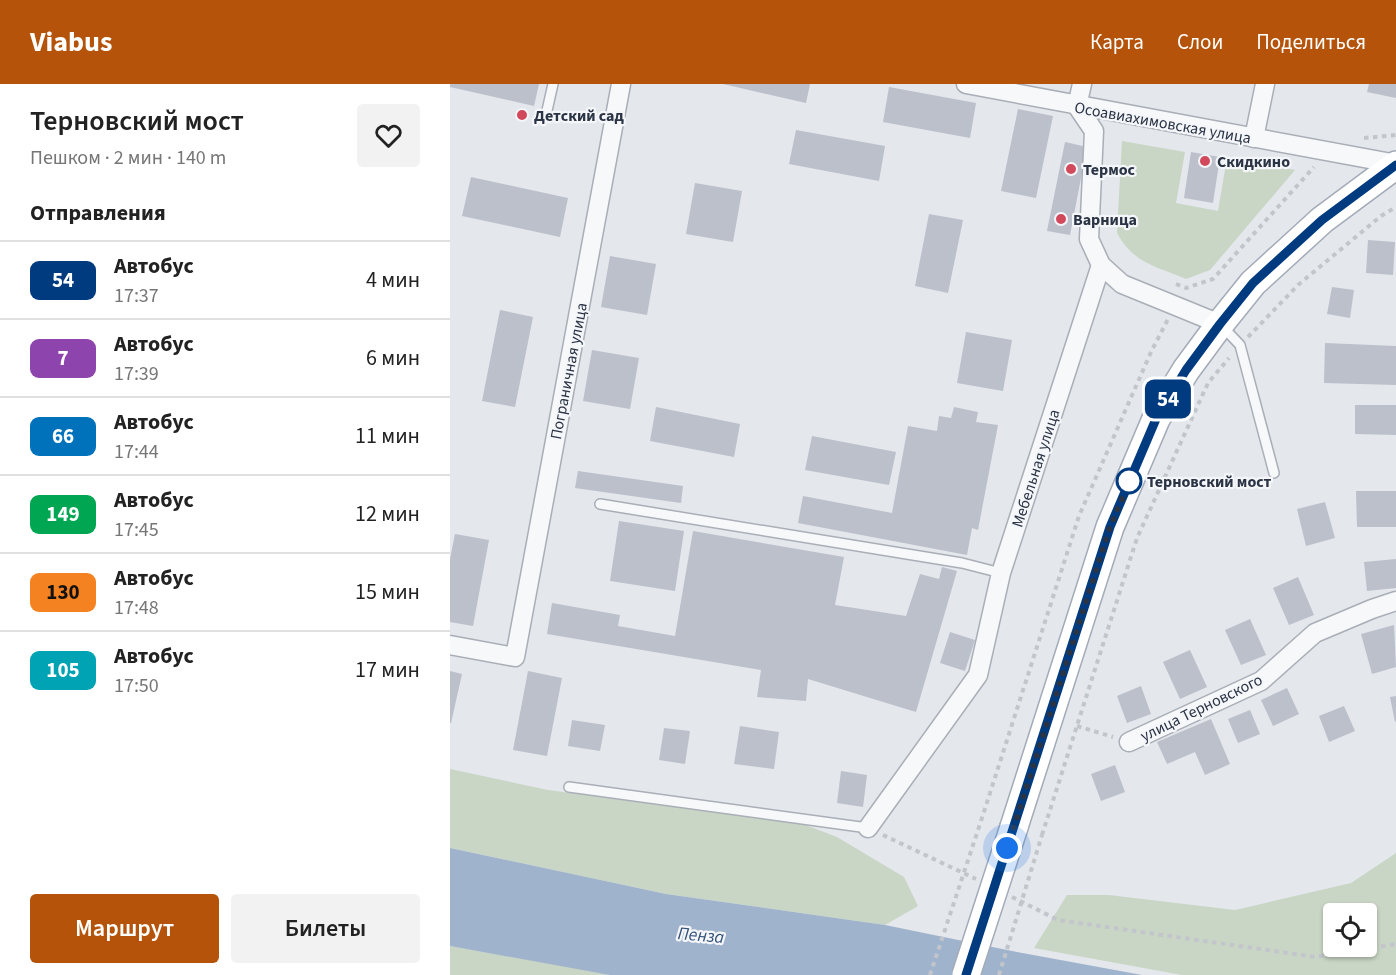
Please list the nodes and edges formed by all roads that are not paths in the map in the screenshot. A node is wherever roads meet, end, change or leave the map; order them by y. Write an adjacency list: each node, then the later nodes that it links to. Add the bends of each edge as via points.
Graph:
1 (553, 84): 7 (lane)
2 (621, 84): 16 (street, Пограничная улица, via 514,657)
3 (966, 84): 6 (street, Осоавиахимовская улица)
4 (1082, 84): 6 (street)
5 (1264, 84): 8 (street)
6 (1077, 106): 8 (street, Осоавиахимовская улица); 10 (street, via 1094,131 1089,239)
7 (546, 116)
8 (1254, 138): 9 (street, Осоавиахимовская улица)
9 (1396, 165): 11 (main road, via 1322,220 1253,283)
10 (1101, 265): 11 (street, via 1122,284); 14 (street, Мебельная улица)
11 (1220, 324): 12 (lane, via 1240,345); 20 (main road, bridge, via 1156,419 1110,527)
12 (1274, 473)
13 (600, 504): 14 (lane, via 962,563)
14 (1001, 573): 19 (street, Мебельная улица, via 978,675)
15 (1396, 601): 17 (street, улица Терновского, via 1315,633 1261,681)
16 (450, 645)
17 (1130, 742)
18 (569, 787): 19 (lane)
19 (868, 828)
20 (966, 975)

